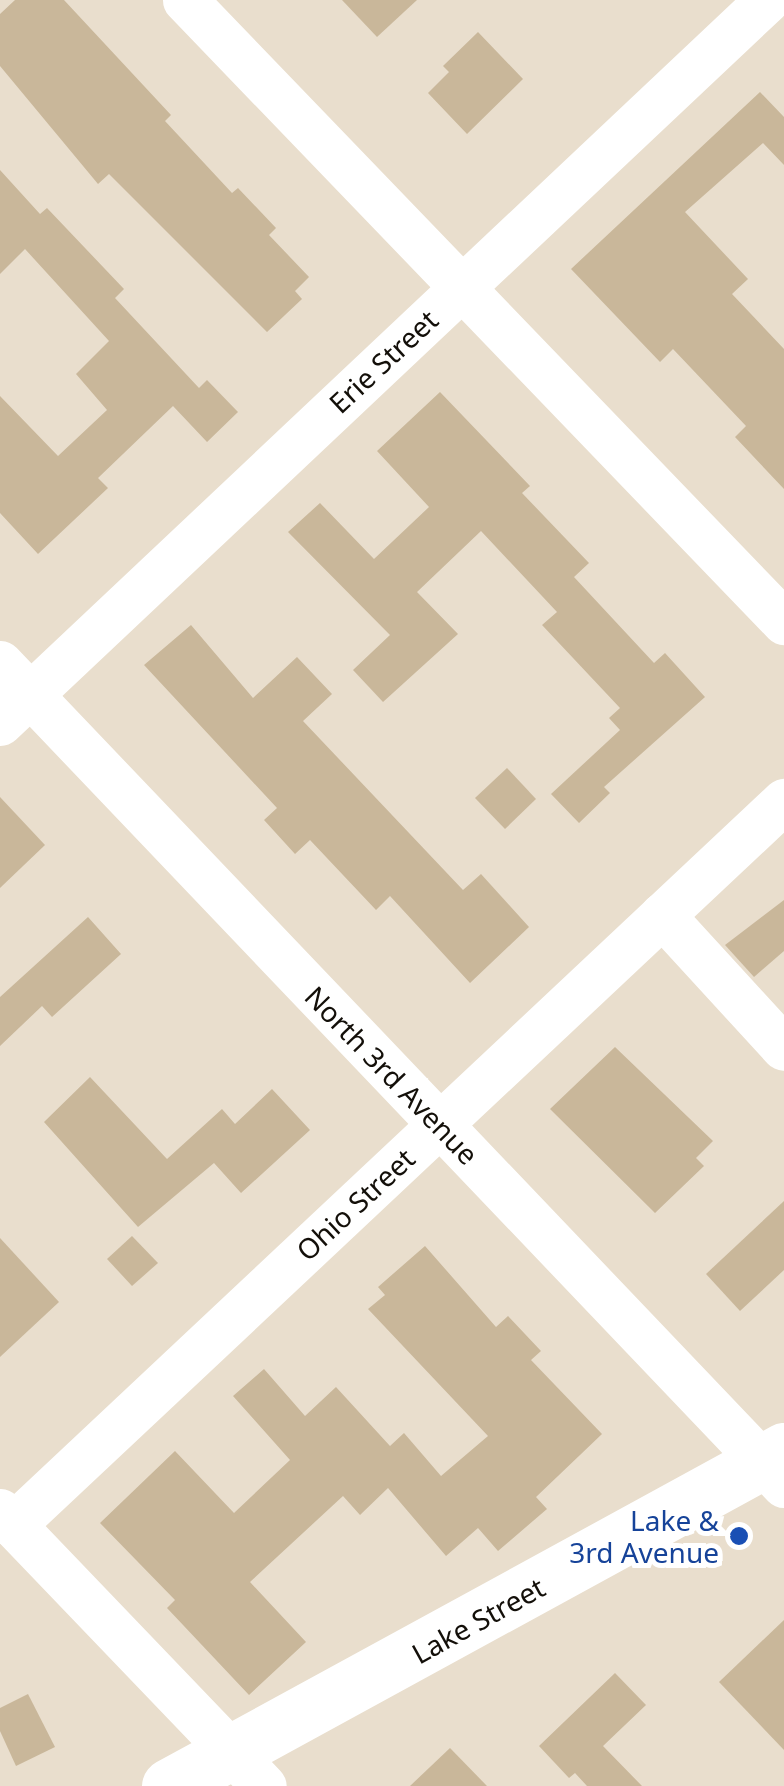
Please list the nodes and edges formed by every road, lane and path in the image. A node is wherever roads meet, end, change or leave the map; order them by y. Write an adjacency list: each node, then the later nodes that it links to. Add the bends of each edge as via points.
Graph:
1 (186, 0): 3 (street)
2 (767, 0): 3 (street, Erie Street)
3 (462, 287): 4 (street); 5 (street, Erie Street)
4 (784, 622)
5 (10, 694): 9 (street, North 3rd Avenue)
6 (784, 801): 7 (street, Ohio Street)
7 (662, 915): 8 (street); 9 (street, Ohio Street)
8 (784, 1048)
9 (439, 1124): 10 (street, North 3rd Avenue); 11 (street, Ohio Street)
10 (777, 1466): 12 (main road, Lake Street)
11 (7, 1518): 12 (street)
12 (249, 1770): 13 (main road, Lake Street)
13 (169, 1786)

